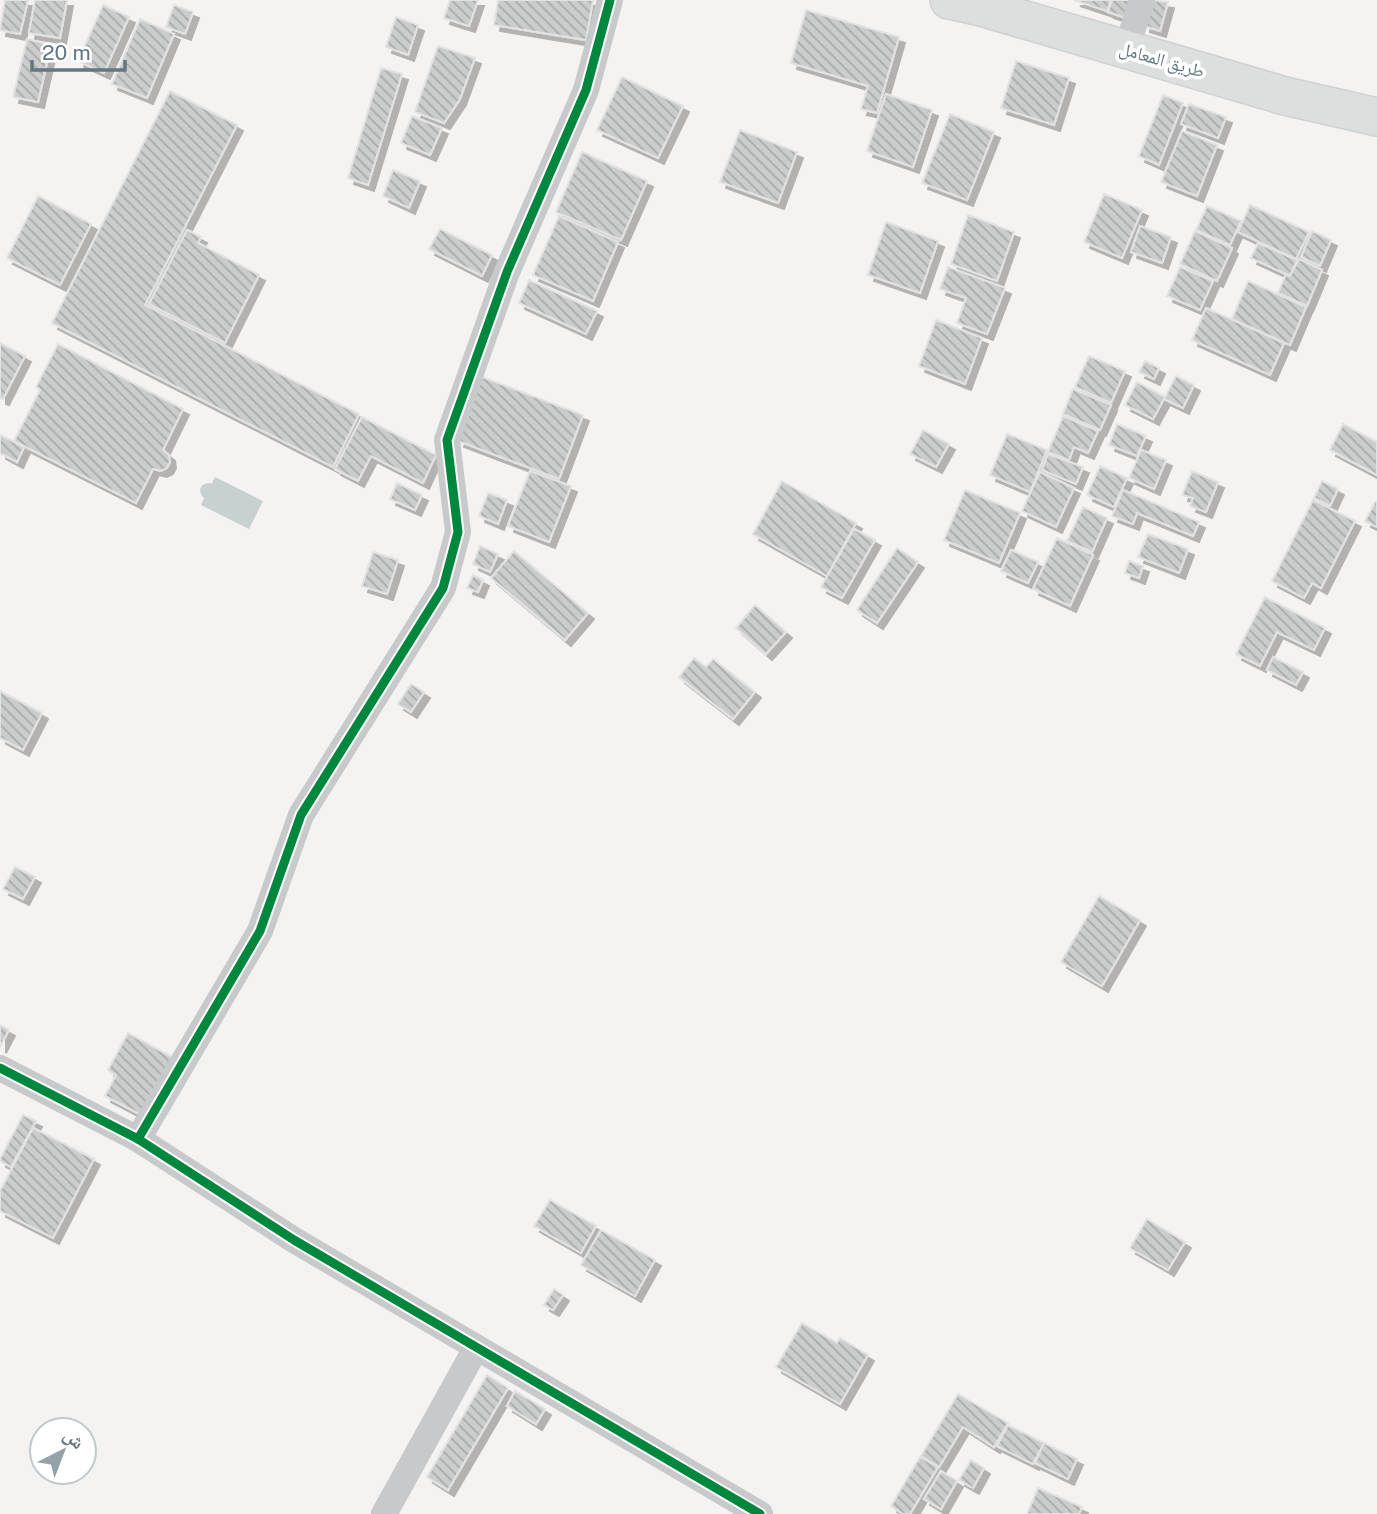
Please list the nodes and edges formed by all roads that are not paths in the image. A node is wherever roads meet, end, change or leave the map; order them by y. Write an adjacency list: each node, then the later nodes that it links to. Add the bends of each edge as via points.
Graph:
1 (610, 0): 7 (street, via 586,90 507,272 447,440 458,532 443,588 301,815 260,931)
2 (949, 0): 4 (main road, طريق المعامل)
3 (1142, 0): 4 (street)
4 (1126, 50): 5 (main road, طريق المعامل)
5 (1377, 117)
6 (0, 1068): 7 (street)
7 (138, 1139): 8 (street, via 293,1240)
8 (476, 1348): 9 (street); 10 (street)
9 (384, 1514)
10 (760, 1514)

